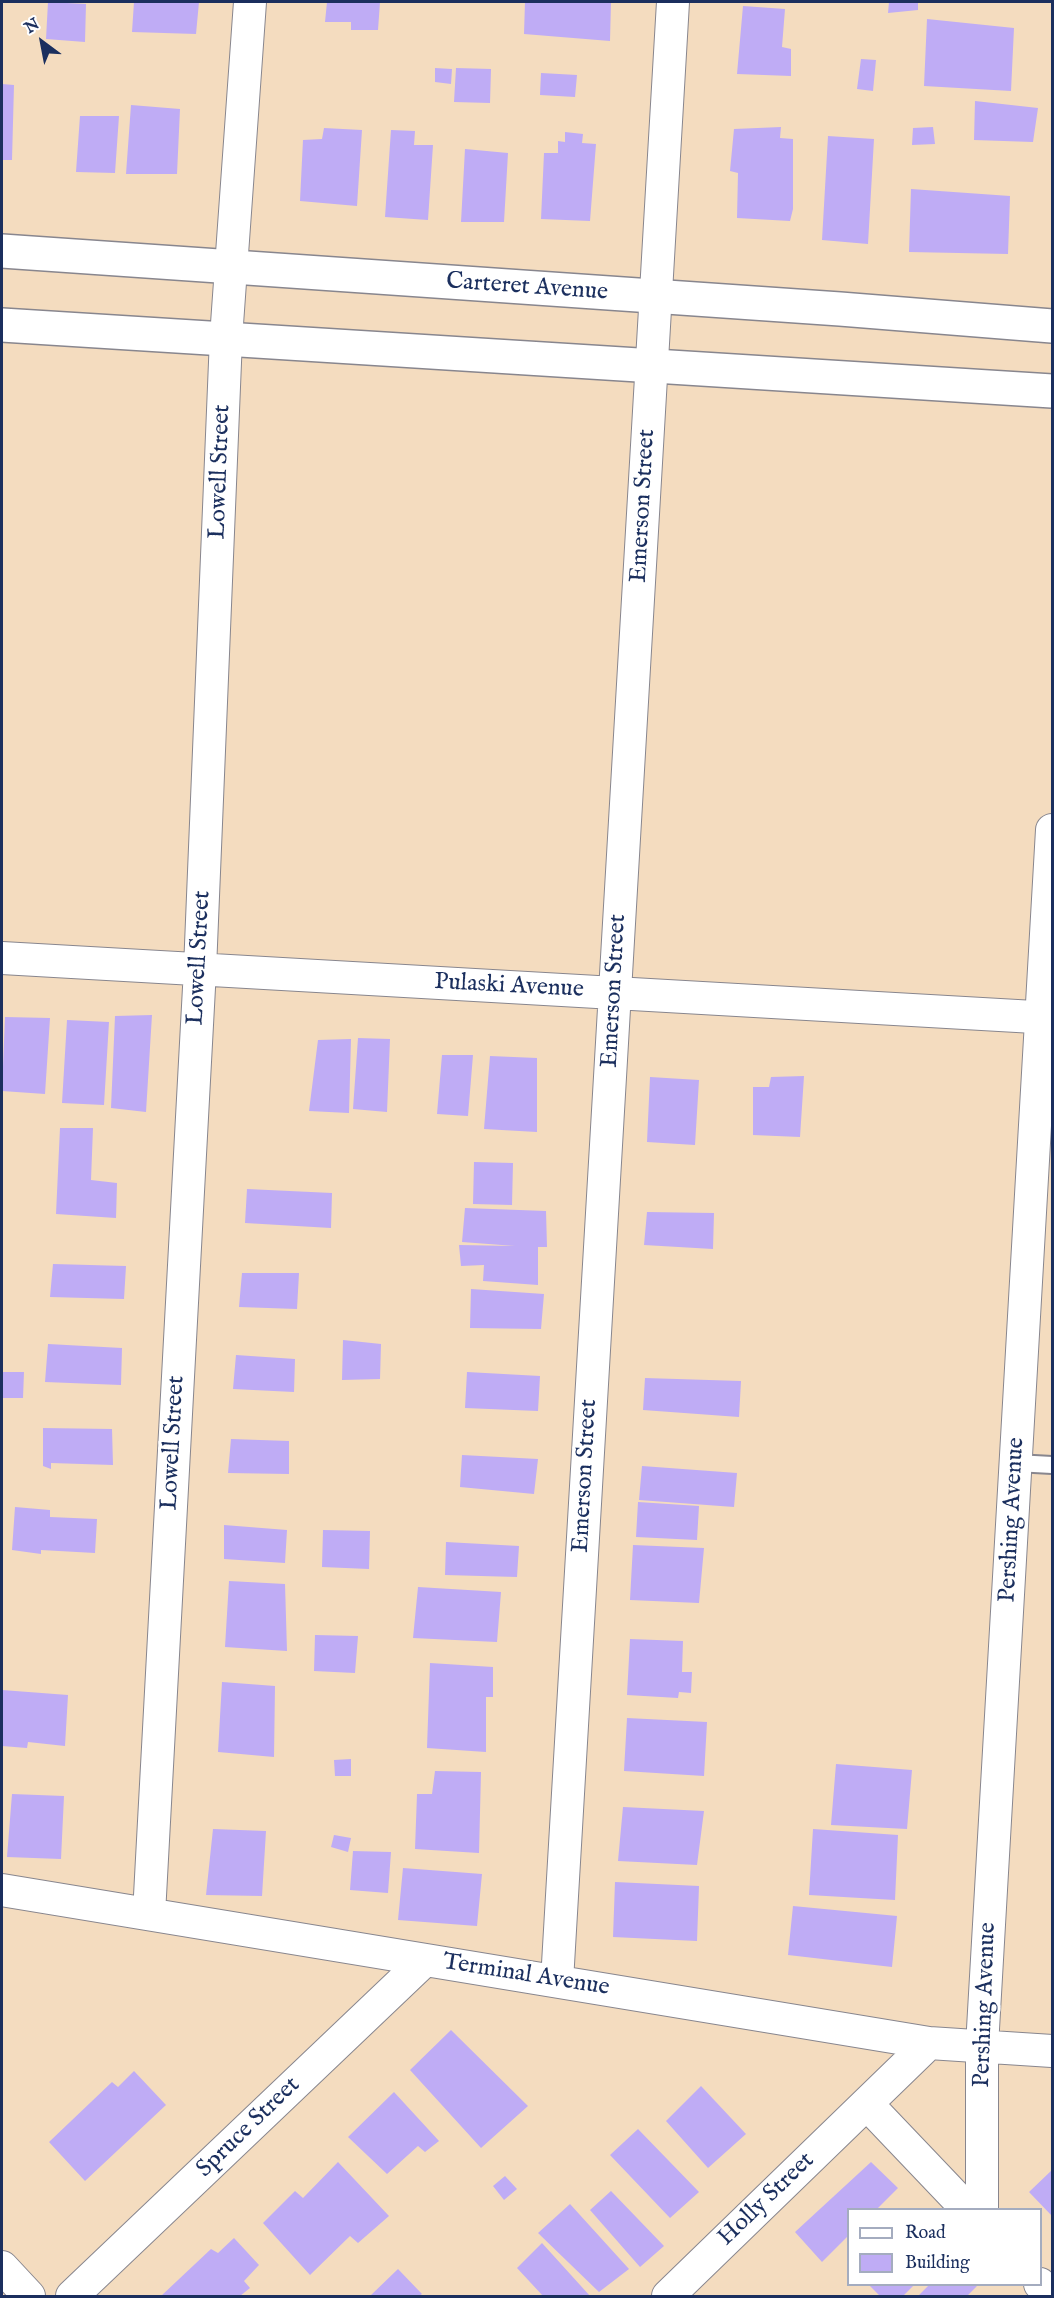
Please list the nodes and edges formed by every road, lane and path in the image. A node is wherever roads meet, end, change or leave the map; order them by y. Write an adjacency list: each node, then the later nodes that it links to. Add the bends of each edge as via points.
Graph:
1 (250, 2): 4 (street, Lowell Street)
2 (673, 2): 5 (street, Emerson Street)
3 (2, 251): 4 (street, Carteret Avenue)
4 (232, 266): 5 (street, Carteret Avenue); 8 (street, Lowell Street)
5 (656, 297): 7 (street, Carteret Avenue); 9 (street, Emerson Street)
6 (2, 325): 8 (street)
7 (1053, 326)
8 (226, 338): 9 (street); 13 (street, Lowell Street)
9 (652, 365): 10 (street); 14 (street, Emerson Street)
10 (1053, 391)
11 (1053, 830): 15 (street, Pershing Avenue)
12 (2, 958): 13 (street, Pulaski Avenue)
13 (200, 969): 14 (street, Pulaski Avenue); 19 (street, Lowell Street)
14 (615, 993): 15 (street, Pulaski Avenue); 21 (street, Emerson Street)
15 (1048, 1018): 16 (street, Pershing Avenue)
16 (1016, 1463): 17 (lane); 23 (street, Pershing Avenue)
17 (1053, 1465)
18 (2, 1890): 19 (street, Terminal Avenue)
19 (148, 1914): 20 (street, Terminal Avenue)
20 (425, 1960): 21 (street, Terminal Avenue); 30 (street, Spruce Street)
21 (557, 1981): 22 (street, Terminal Avenue)
22 (929, 2043): 23 (street, Terminal Avenue); 25 (street, Holly Street)
23 (982, 2046): 24 (street, Terminal Avenue); 27 (street, Pershing Avenue)
24 (1053, 2051)
25 (867, 2104): 26 (street); 31 (street, Holly Street)
26 (966, 2208)
27 (982, 2208)
28 (2, 2266): 29 (street)
29 (29, 2296)
30 (72, 2296)
31 (668, 2296)

